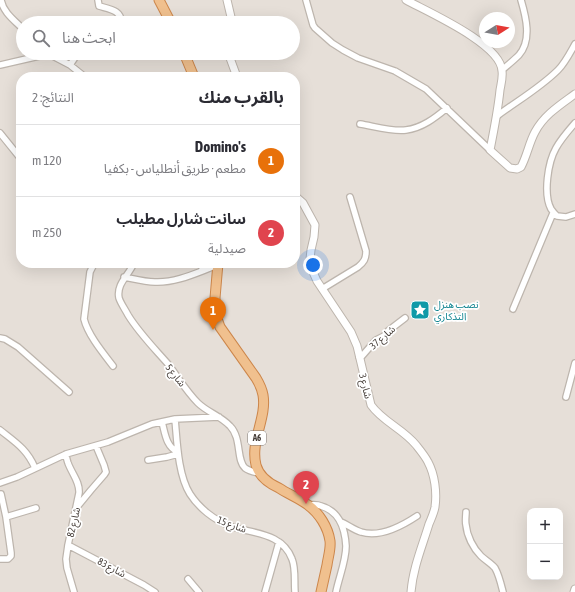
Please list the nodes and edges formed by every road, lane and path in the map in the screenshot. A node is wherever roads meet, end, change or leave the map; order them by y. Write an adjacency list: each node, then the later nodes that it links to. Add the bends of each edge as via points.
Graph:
1 (1, 0): 11 (street, via 2,6)
2 (98, 0): 8 (street, via 100,6 109,8)
3 (159, 0): 9 (highway)
4 (227, 0): 10 (street)
5 (306, 0): 25 (street, via 313,25 332,43 358,58 395,71 426,89)
6 (406, 0): 20 (street, via 473,37 499,60)
7 (521, 0): 20 (street, via 526,41 519,54)
8 (120, 16)
9 (167, 16)
10 (231, 16)
11 (16, 22)
12 (575, 44): 26 (street, via 558,70)
13 (22, 60): 18 (street)
14 (60, 60): 19 (street)
15 (73, 60): 19 (street)
16 (187, 60): 22 (highway)
17 (231, 60): 23 (street)
18 (0, 65)
19 (70, 65): 21 (street)
20 (502, 70): 26 (street)
21 (80, 72)
22 (192, 72)
23 (235, 72)
24 (575, 94): 30 (street, via 541,122 519,168 510,168)
25 (447, 108): 28 (street, via 426,123 406,130); 30 (street)
26 (497, 116): 30 (street)
27 (575, 123): 34 (street, via 556,147 548,174 547,191)
28 (360, 124)
29 (0, 133): 31 (street)
30 (490, 150)
31 (16, 153)
32 (350, 197): 42 (street, via 366,259 358,267)
33 (300, 200): 42 (street, شارع 3, via 314,225 310,259 313,272)
34 (553, 213): 35 (street, via 561,218); 43 (street)
35 (575, 214)
36 (92, 268): 48 (street, via 84,319 90,333)
37 (131, 268): 41 (street, شارع 5)
38 (208, 268): 40 (street)
39 (218, 268): 60 (highway, A6, via 216,316 220,327 261,386 263,395 255,454)
40 (203, 270): 41 (street, via 161,282)
41 (124, 277): 51 (street, شارع 5, via 119,298 134,324 198,402)
42 (322, 289): 46 (street, شارع 3, via 351,332)
43 (513, 309)
44 (405, 318): 46 (street, شارع 37)
45 (0, 338): 49 (street, via 18,347)
46 (359, 356): 82 (street, شارع 3, via 375,411 415,444 429,463 436,488 435,507 416,565)
47 (575, 363): 50 (street)
48 (113, 366)
49 (69, 392)
50 (566, 398)
51 (219, 417): 52 (street); 60 (street, شارع 5, via 235,433 244,467)
52 (175, 419): 53 (street); 56 (street, شارع 15)
53 (162, 422): 55 (street); 56 (street, via 169,444)
54 (0, 430): 59 (street, via 28,454)
55 (96, 446): 57 (street); 64 (street, via 106,472)
56 (178, 453): 58 (street); 70 (street, شارع 15, via 189,492 206,512 231,526 265,534)
57 (66, 454): 59 (street); 64 (street, شارع 82, via 67,462 78,482)
58 (148, 460)
59 (35, 468): 61 (street)
60 (259, 473): 63 (highway, via 273,485)
61 (0, 483)
62 (1, 494): 68 (street)
63 (308, 505): 69 (street, via 327,508); 80 (highway, via 324,522 330,541)
64 (77, 507): 71 (street, شارع 82)
65 (36, 508): 68 (street)
66 (466, 512): 83 (street, via 468,537 481,557 496,569)
67 (417, 516): 69 (street, via 402,525 379,533 360,532)
68 (6, 517): 72 (street, via 11,556 8,559)
69 (341, 522): 81 (street, via 346,546)
70 (279, 542): 78 (street); 79 (street, شارع 15, via 292,559)
71 (68, 544): 75 (street, شارع 82, via 67,568); 76 (street, شارع 83)
72 (0, 559)
73 (188, 579): 77 (street)
74 (575, 589): 84 (street)
75 (74, 592)
76 (155, 592)
77 (199, 592)
78 (265, 592)
79 (295, 592)
80 (321, 592)
81 (336, 592)
82 (411, 592)
83 (503, 592)
84 (574, 592)

